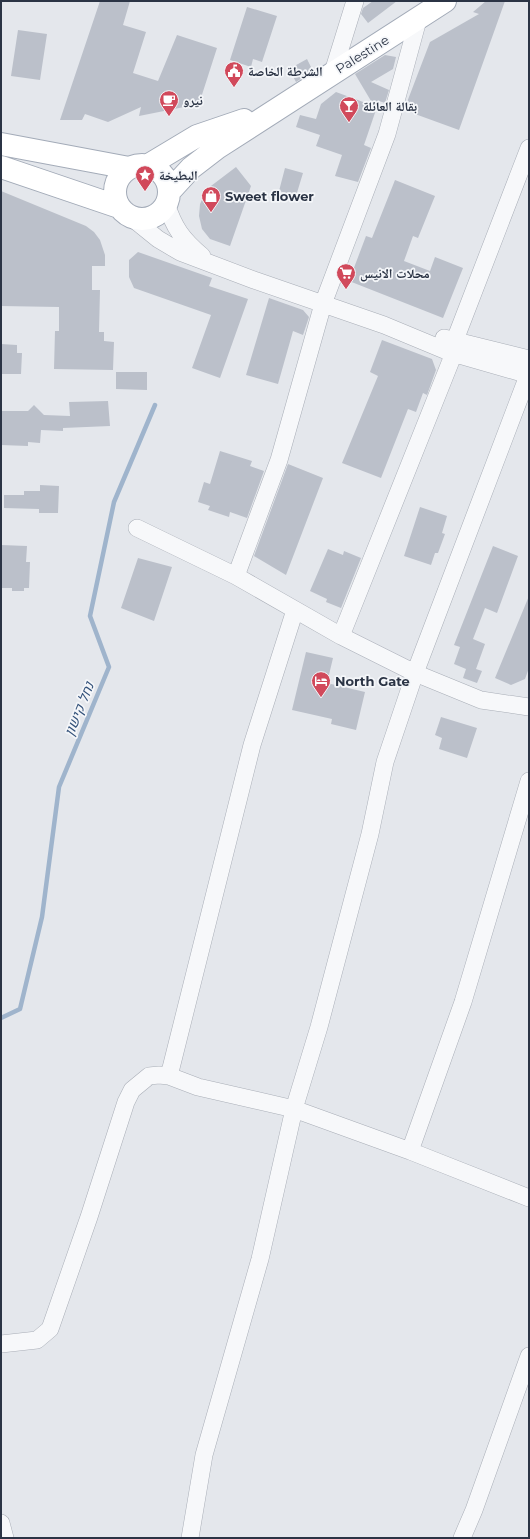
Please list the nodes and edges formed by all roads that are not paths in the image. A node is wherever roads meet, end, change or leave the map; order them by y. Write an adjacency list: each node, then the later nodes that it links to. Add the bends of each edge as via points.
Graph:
1 (355, 1): 4 (street)
2 (445, 1): 3 (main road, Palestine)
3 (418, 20): 4 (main road, Palestine); 13 (street, via 387,134)
4 (333, 72): 5 (main road, Palestine)
5 (259, 119): 9 (main road, via 240,121 197,136); 10 (main road, Palestine, via 191,168)
6 (1, 144): 9 (main road)
7 (529, 148): 14 (street)
8 (1, 167): 11 (main road)
9 (138, 167): 10 (main road, via 163,175); 11 (main road, via 122,174 114,190 115,199)
10 (168, 197): 11 (main road, via 158,214 150,218); 12 (street, via 171,220 177,232)
11 (126, 213): 12 (street, via 158,239 180,252)
12 (208, 261): 13 (street)
13 (323, 304): 14 (street); 18 (street, via 279,460)
14 (454, 347): 15 (street); 16 (street); 20 (street)
15 (529, 359)
16 (529, 374): 21 (street)
17 (137, 528): 18 (street)
18 (236, 576): 19 (street)
19 (295, 610): 20 (street); 24 (street, via 252,745)
20 (341, 636): 21 (street)
21 (415, 674): 22 (street, via 480,700); 25 (street, via 385,762 366,849 319,1027)
22 (529, 707)
23 (529, 781): 26 (street, via 463,1002)
24 (169, 1076): 25 (street, via 198,1087); 28 (street, via 149,1076 132,1090 126,1102 50,1329 37,1340)
25 (294, 1110): 26 (street); 32 (street, via 260,1259 204,1455)
26 (410, 1151): 27 (street)
27 (529, 1198)
28 (1, 1344)
29 (529, 1356): 33 (street)
30 (1, 1523): 31 (street)
31 (5, 1538)
32 (190, 1538)
33 (462, 1538)

